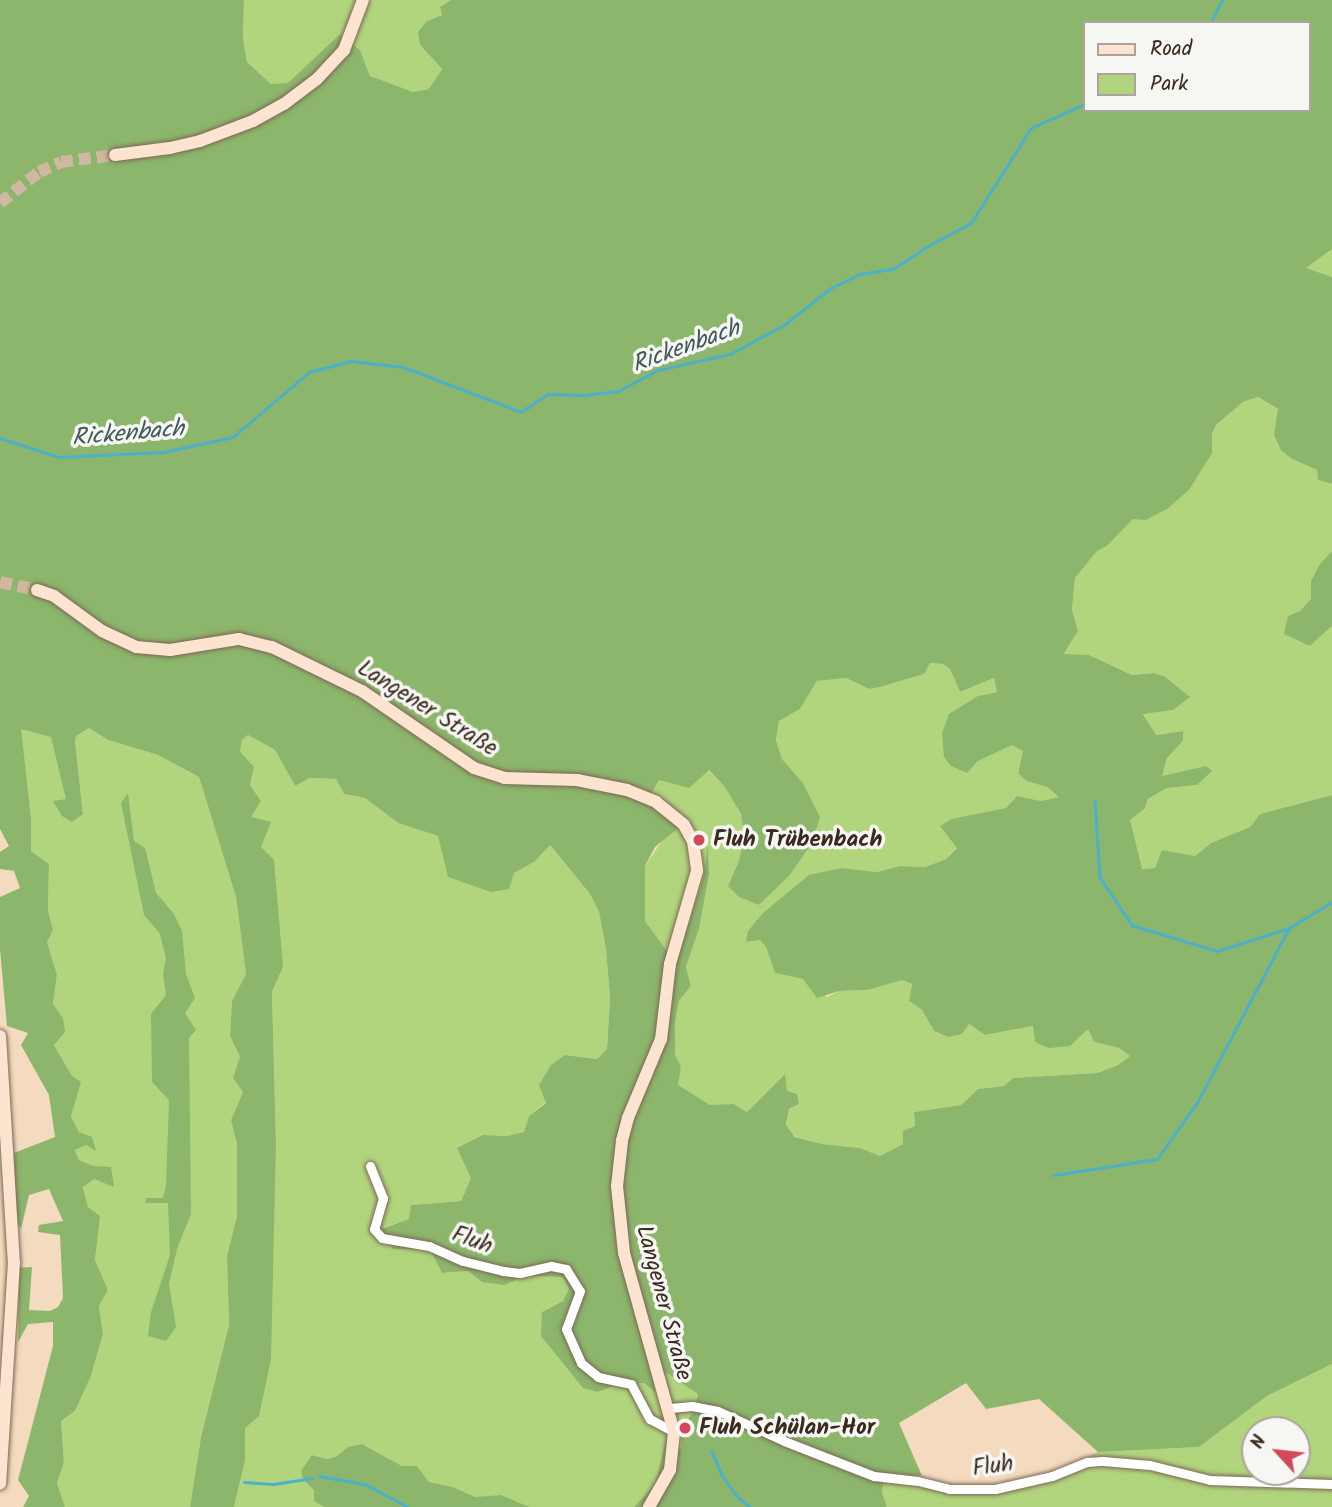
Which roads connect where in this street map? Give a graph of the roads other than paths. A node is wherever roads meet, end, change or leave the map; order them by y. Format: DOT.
graph roads {
  1 [pos="363,0"];
  2 [pos="114,155"];
  3 [pos="37,590"];
  4 [pos="0,1036"];
  5 [pos="370,1166"];
  6 [pos="670,1408"];
  7 [pos="674,1432"];
  8 [pos="0,1484"];
  9 [pos="1332,1484"];
  10 [pos="649,1507"];
  1 -- 2 [label="main road"];
  3 -- 6 [label="main road, Langener Straße"];
  4 -- 8 [label="main road"];
  5 -- 7 [label="street, Fluh"];
  6 -- 7 [label="main road, Langener Straße"];
  6 -- 9 [label="street, Fluh"];
  7 -- 10 [label="main road, Langener Straße"];
}
